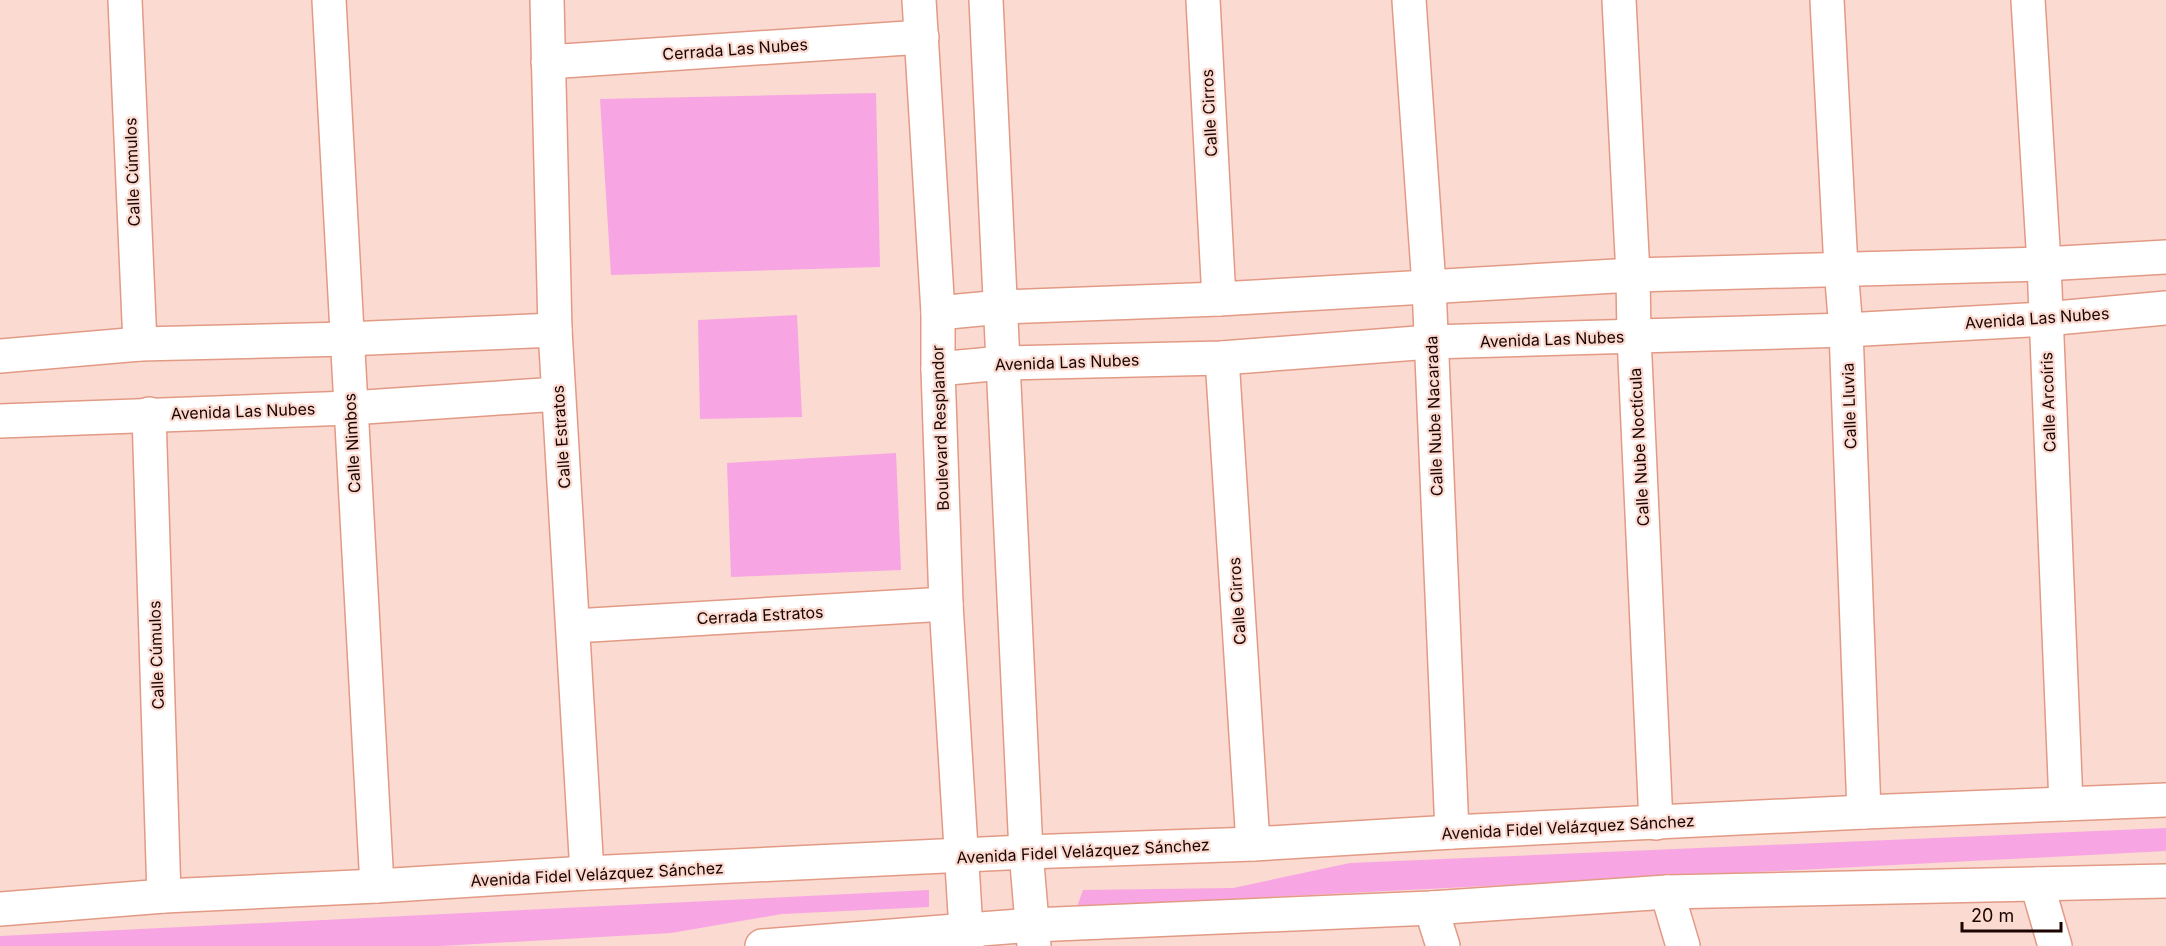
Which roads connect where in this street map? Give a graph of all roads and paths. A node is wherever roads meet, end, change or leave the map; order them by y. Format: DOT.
graph roads {
  1 [pos="125,0"];
  2 [pos="329,0"];
  3 [pos="547,0"];
  4 [pos="919,0"];
  5 [pos="986,0"];
  6 [pos="1203,0"];
  7 [pos="1409,0"];
  8 [pos="1619,0"];
  9 [pos="1827,0"];
  10 [pos="2028,0"];
  11 [pos="922,37"];
  12 [pos="548,62"];
  13 [pos="2166,257"];
  14 [pos="2044,264"];
  15 [pos="1841,268"];
  16 [pos="1633,275"];
  17 [pos="1429,286"];
  18 [pos="1219,299"];
  19 [pos="1001,307"];
  20 [pos="2166,308"];
  21 [pos="938,313"];
  22 [pos="2045,320"];
  23 [pos="555,330"];
  24 [pos="1846,330"];
  25 [pos="1634,336"];
  26 [pos="346,339"];
  27 [pos="1430,342"];
  28 [pos="140,344"];
  29 [pos="0,356"];
  30 [pos="1222,358"];
  31 [pos="1002,363"];
  32 [pos="938,369"];
  33 [pos="558,394"];
  34 [pos="350,408"];
  35 [pos="149,414"];
  36 [pos="0,421"];
  37 [pos="946,604"];
  38 [pos="574,626"];
  39 [pos="2166,800"];
  40 [pos="2066,804"];
  41 [pos="1864,812"];
  42 [pos="1656,823"];
  43 [pos="1452,832"];
  44 [pos="1253,844"];
  45 [pos="1026,852"];
  46 [pos="962,856"];
  47 [pos="587,873"];
  48 [pos="2166,880"];
  49 [pos="2037,884"];
  50 [pos="377,886"];
  51 [pos="1666,892"];
  52 [pos="164,896"];
  53 [pos="1431,908"];
  54 [pos="0,909"];
  55 [pos="1033,936"];
  56 [pos="967,938"];
  57 [pos="762,946"];
  58 [pos="1443,946"];
  59 [pos="1683,946"];
  60 [pos="2055,946"];
  1 -- 28 [label="street, Calle Cúmulos"];
  2 -- 26 [label="street, Calle Nimbos"];
  3 -- 12 [label="street, Calle Estratos"];
  4 -- 11 [label="street, Boulevard Resplandor"];
  5 -- 19 [label="street"];
  6 -- 18 [label="street, Calle Cirros"];
  7 -- 17 [label="street, Calle Nube Nacarada"];
  8 -- 16 [label="street, Calle Nube Noctícula"];
  9 -- 15 [label="street, Calle Lluvia"];
  10 -- 14 [label="street, Calle Arcoíris"];
  11 -- 12 [label="street, Cerrada Las Nubes"];
  11 -- 21 [label="street, Boulevard Resplandor"];
  12 -- 23 [label="street, Calle Estratos"];
  13 -- 14 [label="street"];
  14 -- 15 [label="street"];
  14 -- 22 [label="street, Calle Arcoíris"];
  15 -- 16 [label="street"];
  15 -- 24 [label="street, Calle Lluvia"];
  16 -- 17 [label="street"];
  16 -- 25 [label="street, Calle Nube Noctícula"];
  17 -- 18 [label="street"];
  17 -- 27 [label="street, Calle Nube Nacarada"];
  18 -- 19 [label="street"];
  19 -- 21 [label="street"];
  19 -- 31 [label="street"];
  20 -- 22 [label="street, Avenida Las Nubes"];
  21 -- 32 [label="street, Boulevard Resplandor"];
  22 -- 24 [label="street, Avenida Las Nubes"];
  22 -- 40 [label="street, Calle Arcoíris"];
  23 -- 26 [label="street"];
  23 -- 33 [label="street, Calle Estratos"];
  24 -- 25 [label="street, Avenida Las Nubes"];
  24 -- 41 [label="street, Calle Lluvia"];
  25 -- 27 [label="street, Avenida Las Nubes"];
  25 -- 42 [label="street, Calle Nube Noctícula"];
  26 -- 28 [label="street"];
  26 -- 34 [label="street, Calle Nimbos"];
  27 -- 30 [label="street, Avenida Las Nubes"];
  27 -- 43 [label="street, Calle Nube Nacarada"];
  28 -- 29 [label="street"];
  30 -- 31 [label="street, Avenida Las Nubes"];
  30 -- 44 [label="street, Calle Cirros"];
  31 -- 32 [label="street, Avenida Las Nubes"];
  31 -- 45 [label="street"];
  32 -- 37 [label="street, Boulevard Resplandor"];
  33 -- 34 [label="street, Avenida Las Nubes"];
  33 -- 38 [label="street, Calle Estratos"];
  34 -- 35 [label="street, Avenida Las Nubes"];
  34 -- 50 [label="street, Calle Nimbos"];
  35 -- 36 [label="street, Avenida Las Nubes"];
  35 -- 52 [label="street, Calle Cúmulos"];
  37 -- 38 [label="street, Cerrada Estratos"];
  37 -- 46 [label="street, Boulevard Resplandor"];
  38 -- 47 [label="street, Calle Estratos"];
  39 -- 40 [label="street, Avenida Fidel Velázquez Sánchez"];
  40 -- 41 [label="street, Avenida Fidel Velázquez Sánchez"];
  41 -- 42 [label="street, Avenida Fidel Velázquez Sánchez"];
  42 -- 43 [label="street, Avenida Fidel Velázquez Sánchez"];
  43 -- 44 [label="street, Avenida Fidel Velázquez Sánchez"];
  44 -- 45 [label="street, Avenida Fidel Velázquez Sánchez"];
  45 -- 46 [label="street, Avenida Fidel Velázquez Sánchez"];
  45 -- 55 [label="street"];
  46 -- 47 [label="street, Avenida Fidel Velázquez Sánchez"];
  46 -- 56 [label="street, Boulevard Resplandor"];
  47 -- 50 [label="street, Avenida Fidel Velázquez Sánchez"];
  48 -- 49 [label="street"];
  49 -- 51 [label="street"];
  49 -- 60 [label="street"];
  50 -- 52 [label="street, Avenida Fidel Velázquez Sánchez"];
  51 -- 53 [label="street"];
  51 -- 59 [label="street"];
  52 -- 54 [label="street, Avenida Fidel Velázquez Sánchez"];
  53 -- 55 [label="street"];
  53 -- 58 [label="street"];
  55 -- 56 [label="street"];
  56 -- 57 [label="street"];
}
